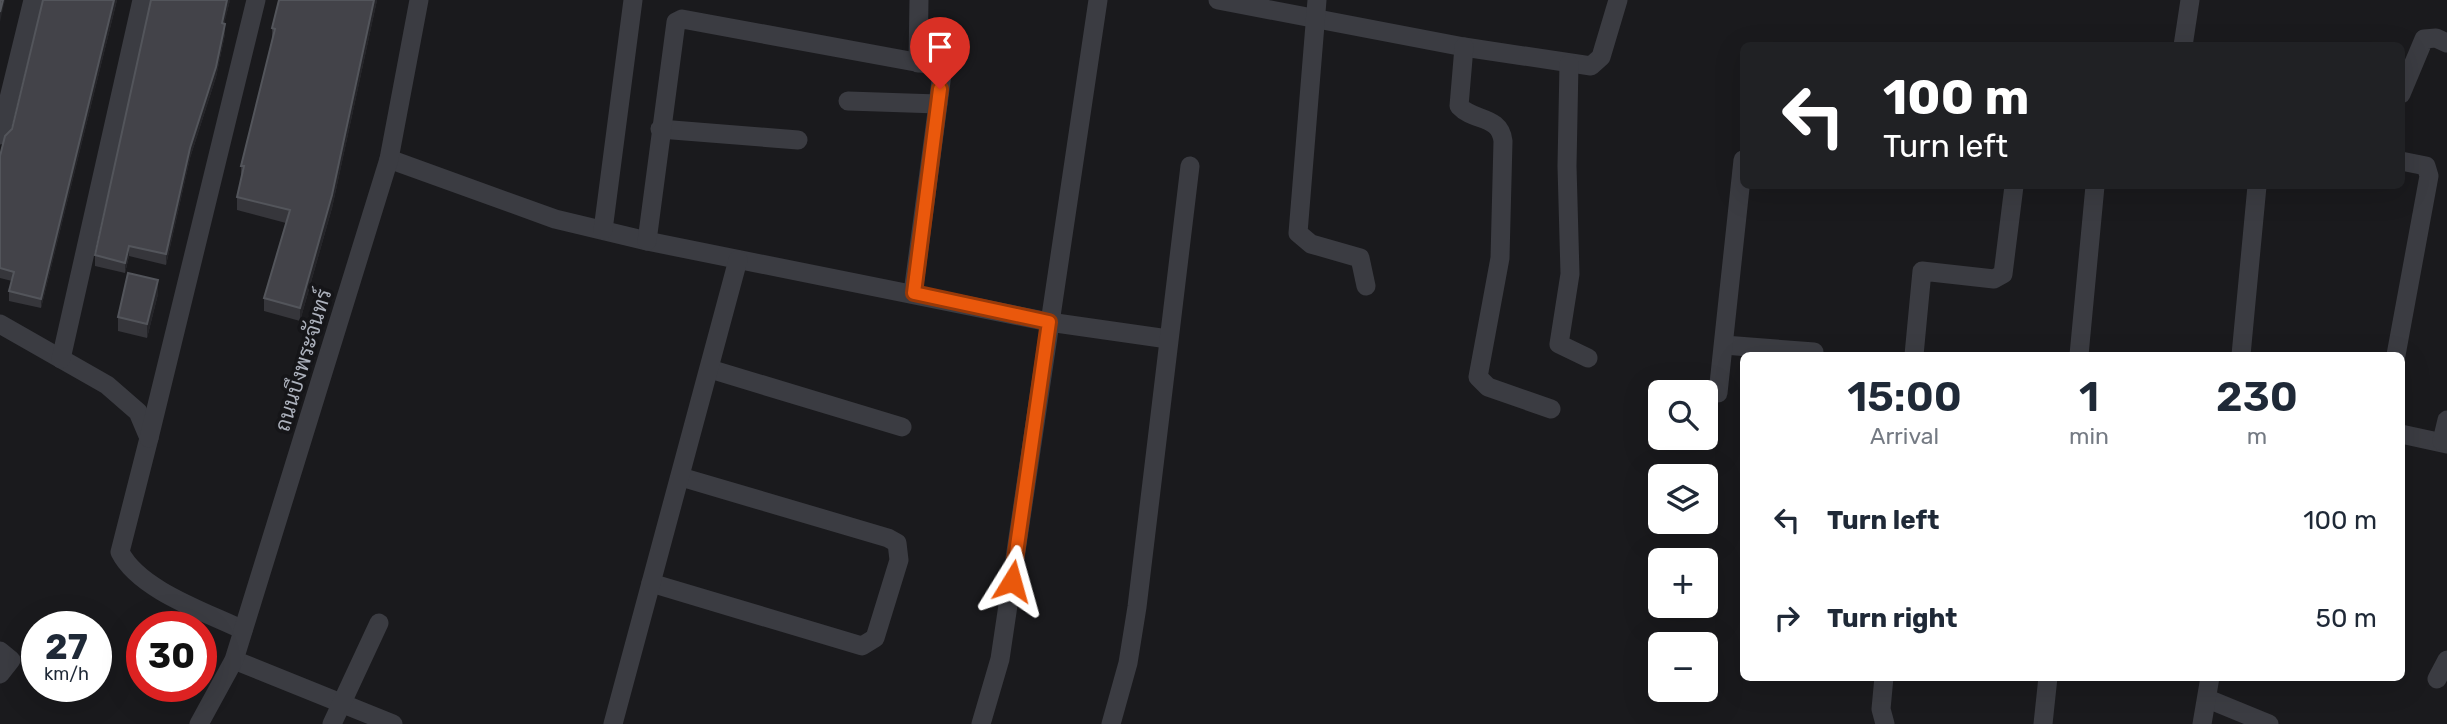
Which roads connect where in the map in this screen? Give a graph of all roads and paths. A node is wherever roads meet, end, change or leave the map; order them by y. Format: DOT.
graph roads {
  1 [pos="33,0"];
  2 [pos="142,0"];
  3 [pos="256,0"];
  4 [pos="419,0"];
  5 [pos="633,0"];
  6 [pos="919,0"];
  7 [pos="1098,0"];
  8 [pos="1218,0"];
  9 [pos="1618,0"];
  10 [pos="2190,0"];
  11 [pos="1316,9"];
  12 [pos="2184,42"];
  13 [pos="2447,43"];
  14 [pos="1464,47"];
  15 [pos="918,63"];
  16 [pos="1569,64"];
  17 [pos="2405,84"];
  18 [pos="848,101"];
  19 [pos="938,104"];
  20 [pos="660,129"];
  21 [pos="0,135"];
  22 [pos="798,140"];
  23 [pos="389,159"];
  24 [pos="2405,162"];
  25 [pos="1191,166"];
  26 [pos="1740,189"];
  27 [pos="2014,189"];
  28 [pos="2095,189"];
  29 [pos="2257,189"];
  30 [pos="603,230"];
  31 [pos="646,241"];
  32 [pos="738,260"];
  33 [pos="1366,286"];
  34 [pos="914,293"];
  35 [pos="1049,322"];
  36 [pos="0,324"];
  37 [pos="1168,339"];
  38 [pos="1724,345"];
  39 [pos="1814,352"];
  40 [pos="1914,352"];
  41 [pos="2079,352"];
  42 [pos="2241,352"];
  43 [pos="2397,352"];
  44 [pos="1588,358"];
  45 [pos="61,359"];
  46 [pos="710,369"];
  47 [pos="1718,393"];
  48 [pos="1551,409"];
  49 [pos="2447,420"];
  50 [pos="902,426"];
  51 [pos="2405,435"];
  52 [pos="149,438"];
  53 [pos="2444,442"];
  54 [pos="681,477"];
  55 [pos="651,583"];
  56 [pos="379,624"];
  57 [pos="243,630"];
  58 [pos="0,651"];
  59 [pos="234,660"];
  60 [pos="2447,660"];
  61 [pos="0,674"];
  62 [pos="2437,679"];
  63 [pos="1884,681"];
  64 [pos="2048,681"];
  65 [pos="2210,681"];
  66 [pos="2208,699"];
  67 [pos="342,702"];
  68 [pos="199,724"];
  69 [pos="331,724"];
  70 [pos="393,724"];
  71 [pos="613,724"];
  72 [pos="981,724"];
  73 [pos="1111,724"];
  74 [pos="1885,724"];
  75 [pos="2043,724"];
  76 [pos="2203,724"];
  77 [pos="2269,724"];
  1 -- 21 [label="street"];
  2 -- 45 [label="street"];
  3 -- 52 [label="street"];
  4 -- 23 [label="street, ถนนบึงพระจันทร์"];
  5 -- 30 [label="street"];
  6 -- 15 [label="street"];
  7 -- 35 [label="street"];
  8 -- 11 [label="street"];
  9 -- 16 [label="street"];
  10 -- 12 [label="street"];
  11 -- 14 [label="street"];
  11 -- 33 [label="street"];
  13 -- 17 [label="street"];
  14 -- 16 [label="street"];
  14 -- 48 [label="street"];
  15 -- 19 [label="street"];
  15 -- 20 [label="street"];
  16 -- 44 [label="street"];
  18 -- 19 [label="street"];
  19 -- 34 [label="street"];
  20 -- 22 [label="street"];
  20 -- 31 [label="street"];
  23 -- 30 [label="street"];
  23 -- 57 [label="street, ถนนบึงพระจันทร์"];
  24 -- 43 [label="street"];
  25 -- 37 [label="street"];
  26 -- 38 [label="street"];
  27 -- 40 [label="street"];
  28 -- 41 [label="street"];
  29 -- 42 [label="street"];
  30 -- 31 [label="street"];
  31 -- 32 [label="street"];
  32 -- 34 [label="street"];
  32 -- 46 [label="street"];
  34 -- 35 [label="street"];
  35 -- 37 [label="street"];
  35 -- 72 [label="street"];
  36 -- 45 [label="street"];
  37 -- 73 [label="street"];
  38 -- 39 [label="street"];
  38 -- 47 [label="street"];
  45 -- 52 [label="street"];
  46 -- 50 [label="street"];
  46 -- 54 [label="street"];
  49 -- 53 [label="street"];
  51 -- 53 [label="street"];
  52 -- 57 [label="street"];
  54 -- 55 [label="street"];
  54 -- 55 [label="street"];
  55 -- 71 [label="street"];
  56 -- 67 [label="street"];
  57 -- 59 [label="street, ถนนบึงพระจันทร์"];
  58 -- 61 [label="street"];
  59 -- 67 [label="street"];
  59 -- 68 [label="street, ถนนบึงพระจันทร์"];
  60 -- 62 [label="street"];
  63 -- 74 [label="street"];
  64 -- 75 [label="street"];
  65 -- 66 [label="street"];
  66 -- 76 [label="street"];
  66 -- 77 [label="street"];
  67 -- 69 [label="street"];
  67 -- 70 [label="street"];
}
